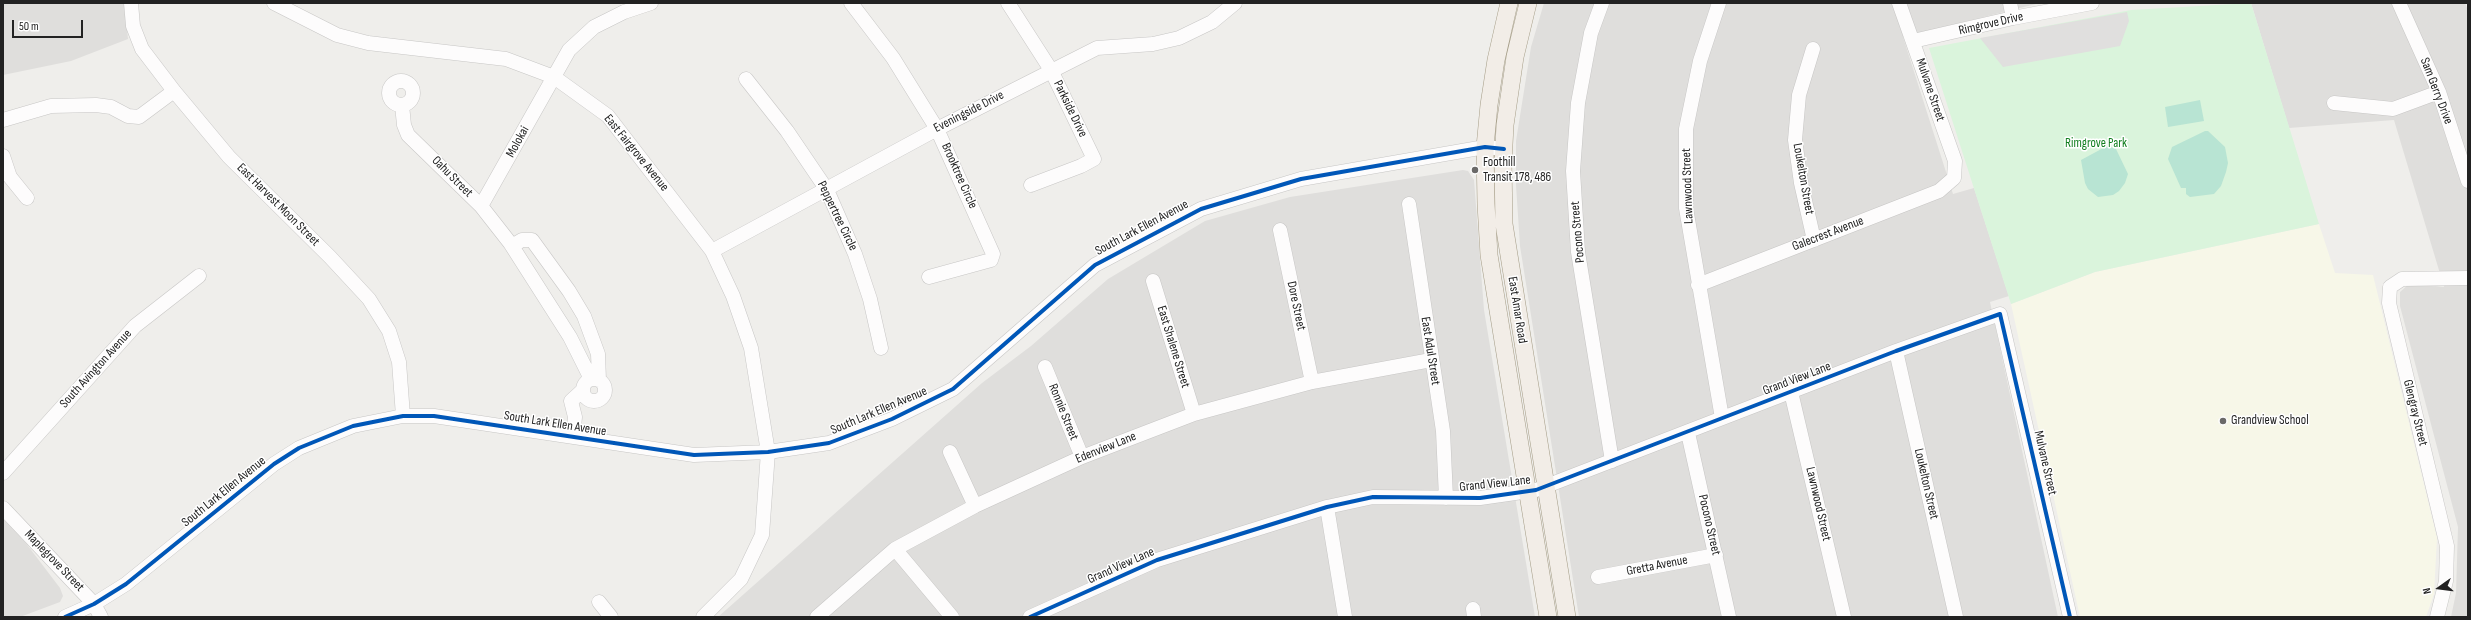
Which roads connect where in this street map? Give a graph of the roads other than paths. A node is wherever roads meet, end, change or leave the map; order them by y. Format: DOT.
graph roads {
  1 [pos="131,3"];
  2 [pos="274,3"];
  3 [pos="651,3"];
  4 [pos="851,3"];
  5 [pos="1008,3"];
  6 [pos="1234,3"];
  7 [pos="1510,3"];
  8 [pos="1528,3"];
  9 [pos="1602,3"];
  10 [pos="1718,3"];
  11 [pos="1898,3"];
  12 [pos="2010,3"];
  13 [pos="2092,3"];
  14 [pos="2399,3"];
  15 [pos="2013,18"];
  16 [pos="1914,42"];
  17 [pos="1813,49"];
  18 [pos="1051,70"];
  19 [pos="554,77"];
  20 [pos="746,80"];
  21 [pos="174,91"];
  22 [pos="2439,92"];
  23 [pos="2334,103"];
  24 [pos="402,105"];
  25 [pos="3,120"];
  26 [pos="937,129"];
  27 [pos="1485,147"];
  28 [pos="1504,149"];
  29 [pos="3,156"];
  30 [pos="1954,178"];
  31 [pos="2468,181"];
  32 [pos="1031,185"];
  33 [pos="827,190"];
  34 [pos="27,198"];
  35 [pos="1409,204"];
  36 [pos="481,206"];
  37 [pos="1280,230"];
  38 [pos="1814,240"];
  39 [pos="512,246"];
  40 [pos="712,251"];
  41 [pos="199,276"];
  42 [pos="929,277"];
  43 [pos="2468,278"];
  44 [pos="1152,281"];
  45 [pos="1698,284"];
  46 [pos="2000,314"];
  47 [pos="882,348"];
  48 [pos="1896,351"];
  49 [pos="1431,360"];
  50 [pos="1045,367"];
  51 [pos="595,380"];
  52 [pos="1312,382"];
  53 [pos="582,390"];
  54 [pos="1791,392"];
  55 [pos="1194,414"];
  56 [pos="403,416"];
  57 [pos="1722,418"];
  58 [pos="1688,432"];
  59 [pos="573,437"];
  60 [pos="768,452"];
  61 [pos="950,452"];
  62 [pos="1082,457"];
  63 [pos="1612,461"];
  64 [pos="3,474"];
  65 [pos="1545,487"];
  66 [pos="1527,492"];
  67 [pos="1446,498"];
  68 [pos="975,506"];
  69 [pos="1327,507"];
  70 [pos="3,508"];
  71 [pos="895,549"];
  72 [pos="1716,555"];
  73 [pos="1598,577"];
  74 [pos="599,602"];
  75 [pos="94,604"];
  76 [pos="65,617"];
  77 [pos="101,617"];
  78 [pos="611,617"];
  79 [pos="702,617"];
  80 [pos="817,617"];
  81 [pos="952,617"];
  82 [pos="1030,617"];
  83 [pos="1346,617"];
  84 [pos="1548,617"];
  85 [pos="1567,617"];
  86 [pos="1729,617"];
  87 [pos="1844,617"];
  88 [pos="1956,617"];
  89 [pos="2070,617"];
  90 [pos="2437,617"];
  1 -- 21 [label="street, East Harvest Moon Street"];
  2 -- 19 [label="street, East Fairgrove Avenue"];
  3 -- 19 [label="street"];
  4 -- 26 [label="street, Brooktree Circle"];
  5 -- 18 [label="street, Parkside Drive"];
  6 -- 18 [label="street, Eveningside Drive"];
  7 -- 27 [label="main road, East Amar Road"];
  8 -- 28 [label="main road, East Amar Road"];
  9 -- 63 [label="street, Pocono Street"];
  10 -- 45 [label="street, Lawnwood Street"];
  11 -- 16 [label="street, Mulvane Street"];
  12 -- 15 [label="street"];
  13 -- 15 [label="street, Rimgrove Drive"];
  14 -- 22 [label="street, Sam Gerry Drive"];
  15 -- 16 [label="street, Rimgrove Drive"];
  16 -- 30 [label="street, Mulvane Street"];
  17 -- 38 [label="street, Loukelton Street"];
  18 -- 26 [label="street, Eveningside Drive"];
  18 -- 32 [label="street, Parkside Drive"];
  19 -- 36 [label="street, Molokai"];
  19 -- 40 [label="street, East Fairgrove Avenue"];
  20 -- 33 [label="street, Peppertree Circle"];
  21 -- 25 [label="street"];
  21 -- 56 [label="street, East Harvest Moon Street"];
  22 -- 23 [label="street"];
  22 -- 31 [label="street, Sam Gerry Drive"];
  24 -- 36 [label="street, Oahu Street"];
  26 -- 33 [label="street, Eveningside Drive"];
  26 -- 42 [label="street, Brooktree Circle"];
  27 -- 28 [label="street, South Lark Ellen Avenue"];
  27 -- 60 [label="street, South Lark Ellen Avenue"];
  27 -- 66 [label="main road, East Amar Road"];
  28 -- 65 [label="main road, East Amar Road"];
  29 -- 34 [label="street"];
  30 -- 38 [label="street, Galecrest Avenue"];
  33 -- 40 [label="street, Eveningside Drive"];
  33 -- 47 [label="street, Peppertree Circle"];
  35 -- 49 [label="street, East Adul Street"];
  36 -- 39 [label="street, Oahu Street"];
  37 -- 52 [label="street, Dore Street"];
  38 -- 45 [label="street, Galecrest Avenue"];
  39 -- 51 [label="street, Oahu Street"];
  39 -- 51 [label="street"];
  40 -- 60 [label="street, East Fairgrove Avenue"];
  41 -- 64 [label="street, South Avington Avenue"];
  43 -- 90 [label="street, Glengray Street"];
  44 -- 55 [label="street, East Shalene Street"];
  45 -- 57 [label="street, Lawnwood Street"];
  46 -- 48 [label="street, Grand View Lane"];
  46 -- 89 [label="street, Mulvane Street"];
  48 -- 54 [label="street, Grand View Lane"];
  48 -- 88 [label="street, Loukelton Street"];
  49 -- 52 [label="street, Edenview Lane"];
  49 -- 67 [label="street, East Adul Street"];
  50 -- 62 [label="street, Ronnie Street"];
  51 -- 53 [label="street"];
  51 -- 53 [label="street"];
  52 -- 55 [label="street, Edenview Lane"];
  53 -- 59 [label="street"];
  54 -- 57 [label="street, Grand View Lane"];
  54 -- 87 [label="street, Lawnwood Street"];
  55 -- 62 [label="street, Edenview Lane"];
  56 -- 59 [label="street, South Lark Ellen Avenue"];
  56 -- 75 [label="street, South Lark Ellen Avenue"];
  57 -- 58 [label="street, Grand View Lane"];
  58 -- 63 [label="street, Grand View Lane"];
  58 -- 72 [label="street, Pocono Street"];
  59 -- 60 [label="street, South Lark Ellen Avenue"];
  60 -- 79 [label="street, East Fairgrove Avenue"];
  61 -- 68 [label="street"];
  62 -- 68 [label="street, Edenview Lane"];
  63 -- 65 [label="street, Grand View Lane"];
  65 -- 66 [label="street, Grand View Lane"];
  65 -- 85 [label="main road, East Amar Road"];
  66 -- 67 [label="street, Grand View Lane"];
  66 -- 84 [label="main road, East Amar Road"];
  67 -- 69 [label="street, Grand View Lane"];
  68 -- 71 [label="street, Edenview Lane"];
  69 -- 82 [label="street, Grand View Lane"];
  69 -- 83 [label="street"];
  70 -- 75 [label="street, Maplegrove Street"];
  71 -- 80 [label="street, Edenview Lane"];
  71 -- 81 [label="street"];
  72 -- 73 [label="street, Gretta Avenue"];
  72 -- 86 [label="street, Pocono Street"];
  74 -- 78 [label="street"];
  75 -- 76 [label="street, South Lark Ellen Avenue"];
  75 -- 77 [label="street, Maplegrove Street"];
}
